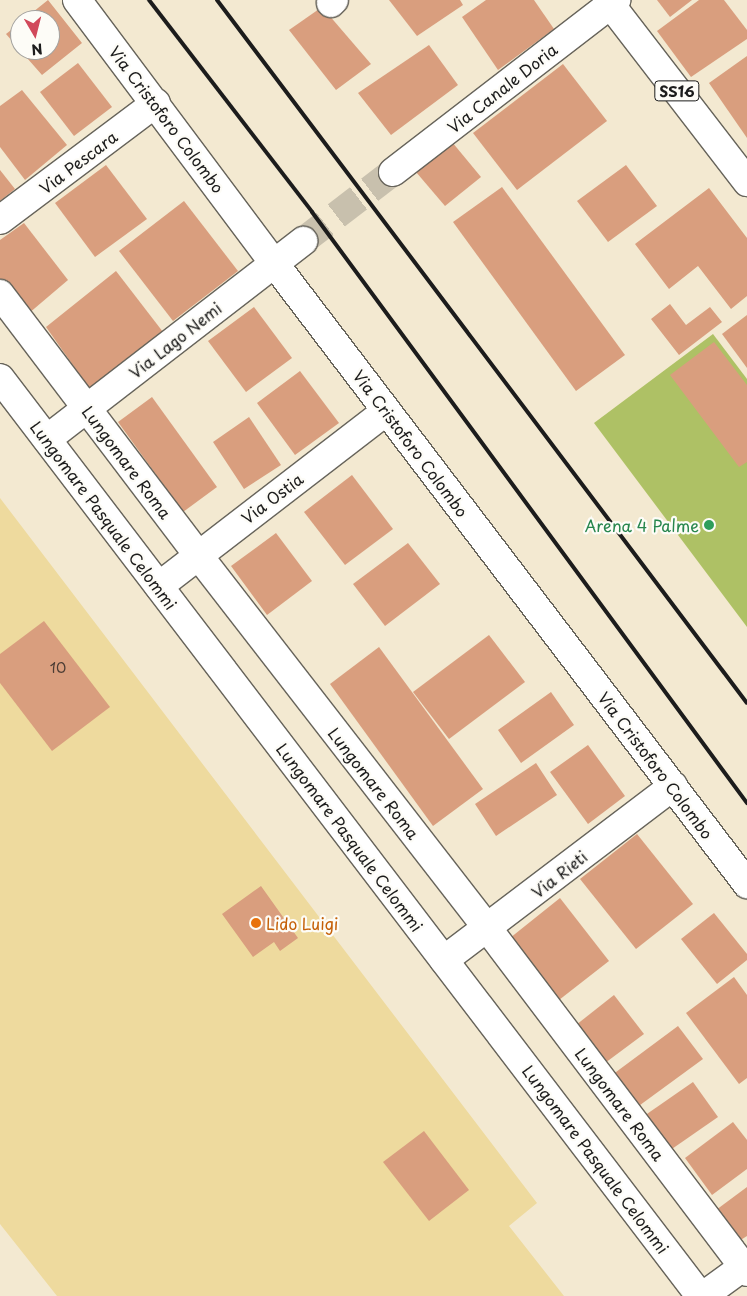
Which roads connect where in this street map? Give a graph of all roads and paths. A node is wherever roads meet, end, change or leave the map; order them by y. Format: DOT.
graph roads {
  1 [pos="78,0"];
  2 [pos="611,1"];
  3 [pos="156,103"];
  4 [pos="393,172"];
  5 [pos="747,182"];
  6 [pos="0,220"];
  7 [pos="303,242"];
  8 [pos="274,263"];
  9 [pos="0,294"];
  10 [pos="0,378"];
  11 [pos="86,408"];
  12 [pos="386,411"];
  13 [pos="46,439"];
  14 [pos="198,555"];
  15 [pos="158,586"];
  16 [pos="673,786"];
  17 [pos="747,884"];
  18 [pos="488,929"];
  19 [pos="444,960"];
  20 [pos="746,1268"];
  21 [pos="702,1296"];
  1 -- 3 [label="street, Via Cristoforo Colombo"];
  2 -- 4 [label="street, Via Canale Doria"];
  2 -- 5 [label="street, SS16"];
  3 -- 6 [label="street, Via Pescara"];
  3 -- 8 [label="street, Via Cristoforo Colombo"];
  7 -- 8 [label="street, Via Lago Nemi"];
  8 -- 11 [label="street, Via Lago Nemi"];
  8 -- 12 [label="street, Via Cristoforo Colombo"];
  9 -- 11 [label="street, Lungomare Roma"];
  10 -- 13 [label="street, Lungomare Pasquale Celommi"];
  11 -- 13 [label="street, Via Lago Nemi"];
  11 -- 14 [label="street, Lungomare Roma"];
  12 -- 14 [label="street, Via Ostia"];
  12 -- 16 [label="street, Via Cristoforo Colombo"];
  13 -- 15 [label="street, Lungomare Pasquale Celommi"];
  14 -- 15 [label="street, Via Ostia"];
  14 -- 18 [label="street, Lungomare Roma"];
  15 -- 19 [label="street, Lungomare Pasquale Celommi"];
  16 -- 17 [label="street, Via Cristoforo Colombo"];
  16 -- 18 [label="street, Via Rieti"];
  18 -- 19 [label="street, Via Rieti"];
  18 -- 20 [label="street, Lungomare Roma"];
  19 -- 21 [label="street, Lungomare Pasquale Celommi"];
  20 -- 21 [label="street"];
}
